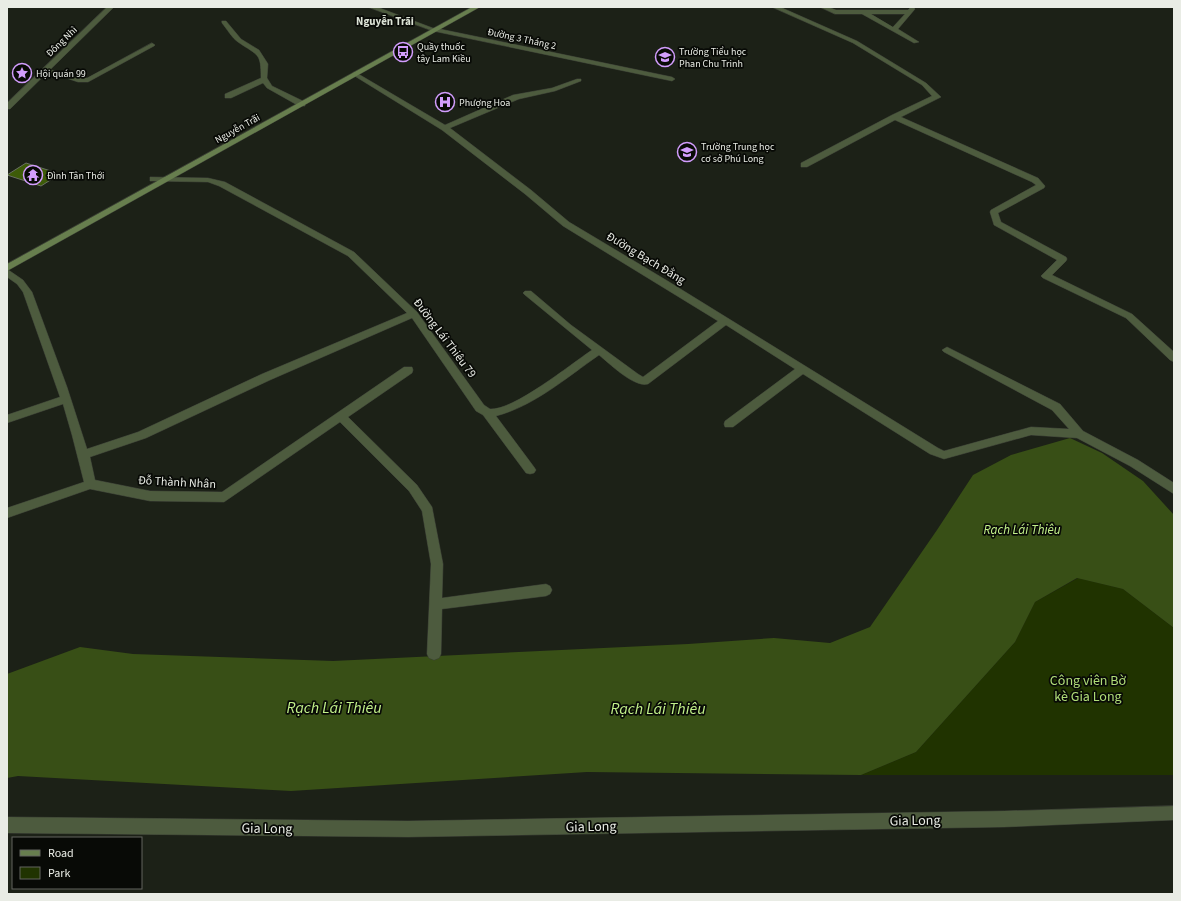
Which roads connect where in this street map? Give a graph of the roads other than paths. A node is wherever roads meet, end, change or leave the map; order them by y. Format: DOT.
graph roads {
  1 [pos="111,7"];
  2 [pos="371,7"];
  3 [pos="466,7"];
  4 [pos="477,7"];
  5 [pos="775,7"];
  6 [pos="823,7"];
  7 [pos="912,9"];
  8 [pos="862,12"];
  9 [pos="224,22"];
  10 [pos="427,28"];
  11 [pos="435,30"];
  12 [pos="894,30"];
  13 [pos="916,42"];
  14 [pos="152,45"];
  15 [pos="42,72"];
  16 [pos="355,74"];
  17 [pos="265,79"];
  18 [pos="672,79"];
  19 [pos="579,80"];
  20 [pos="228,96"];
  21 [pos="298,102"];
  22 [pos="7,107"];
  23 [pos="895,117"];
  24 [pos="445,128"];
  25 [pos="804,165"];
  26 [pos="153,179"];
  27 [pos="164,179"];
  28 [pos="7,259"];
  29 [pos="7,268"];
  30 [pos="7,272"];
  31 [pos="528,293"];
  32 [pos="414,314"];
  33 [pos="725,321"];
  34 [pos="600,350"];
  35 [pos="946,350"];
  36 [pos="1174,358"];
  37 [pos="803,369"];
  38 [pos="408,370"];
  39 [pos="66,399"];
  40 [pos="487,412"];
  41 [pos="341,417"];
  42 [pos="7,419"];
  43 [pos="729,424"];
  44 [pos="1079,434"];
  45 [pos="84,455"];
  46 [pos="530,470"];
  47 [pos="90,484"];
  48 [pos="1174,489"];
  49 [pos="7,513"];
  50 [pos="546,590"];
  51 [pos="436,604"];
  52 [pos="434,654"];
  53 [pos="1174,813"];
  54 [pos="7,825"];
  1 -- 15 [label="street, Đông Nhì"];
  2 -- 10 [label="street, Đường 3 Tháng 2"];
  3 -- 10 [label="main road, Nguyễn Trãi"];
  4 -- 11 [label="main road, Nguyễn Trãi"];
  5 -- 23 [label="street"];
  6 -- 8 [label="street"];
  7 -- 8 [label="street"];
  7 -- 12 [label="street"];
  8 -- 12 [label="street"];
  9 -- 17 [label="street"];
  10 -- 11 [label="street, Đường 3 Tháng 2"];
  10 -- 21 [label="main road, Nguyễn Trãi"];
  11 -- 16 [label="main road, Nguyễn Trãi"];
  11 -- 18 [label="street, Đường 3 Tháng 2"];
  12 -- 13 [label="street"];
  14 -- 15 [label="street"];
  15 -- 22 [label="street, Đông Nhì"];
  16 -- 21 [label="main road, Nguyễn Trãi"];
  16 -- 24 [label="street, Đường Bạch Đằng"];
  17 -- 20 [label="street"];
  17 -- 21 [label="street"];
  19 -- 24 [label="street"];
  21 -- 26 [label="main road, Nguyễn Trãi"];
  21 -- 27 [label="main road, Nguyễn Trãi"];
  23 -- 25 [label="street"];
  23 -- 36 [label="street"];
  24 -- 33 [label="street, Đường Bạch Đằng"];
  26 -- 27 [label="street, Đường Lái Thiêu 79"];
  26 -- 28 [label="main road, Nguyễn Trãi"];
  27 -- 29 [label="main road, Nguyễn Trãi"];
  27 -- 32 [label="street, Đường Lái Thiêu 79"];
  30 -- 39 [label="street"];
  31 -- 34 [label="street"];
  32 -- 40 [label="street, Đường Lái Thiêu 79"];
  32 -- 45 [label="street"];
  33 -- 34 [label="street"];
  33 -- 37 [label="street, Đường Bạch Đằng"];
  34 -- 40 [label="street"];
  35 -- 44 [label="street"];
  37 -- 43 [label="street"];
  37 -- 44 [label="street, Đường Bạch Đằng"];
  38 -- 41 [label="street, Đỗ Thành Nhân"];
  39 -- 42 [label="street"];
  39 -- 45 [label="street"];
  40 -- 46 [label="street, Đường Lái Thiêu 79"];
  41 -- 47 [label="street, Đỗ Thành Nhân"];
  41 -- 51 [label="street"];
  44 -- 48 [label="street"];
  45 -- 47 [label="street"];
  47 -- 49 [label="street"];
  50 -- 51 [label="street"];
  51 -- 52 [label="street"];
  53 -- 54 [label="street, Gia Long"];
}
